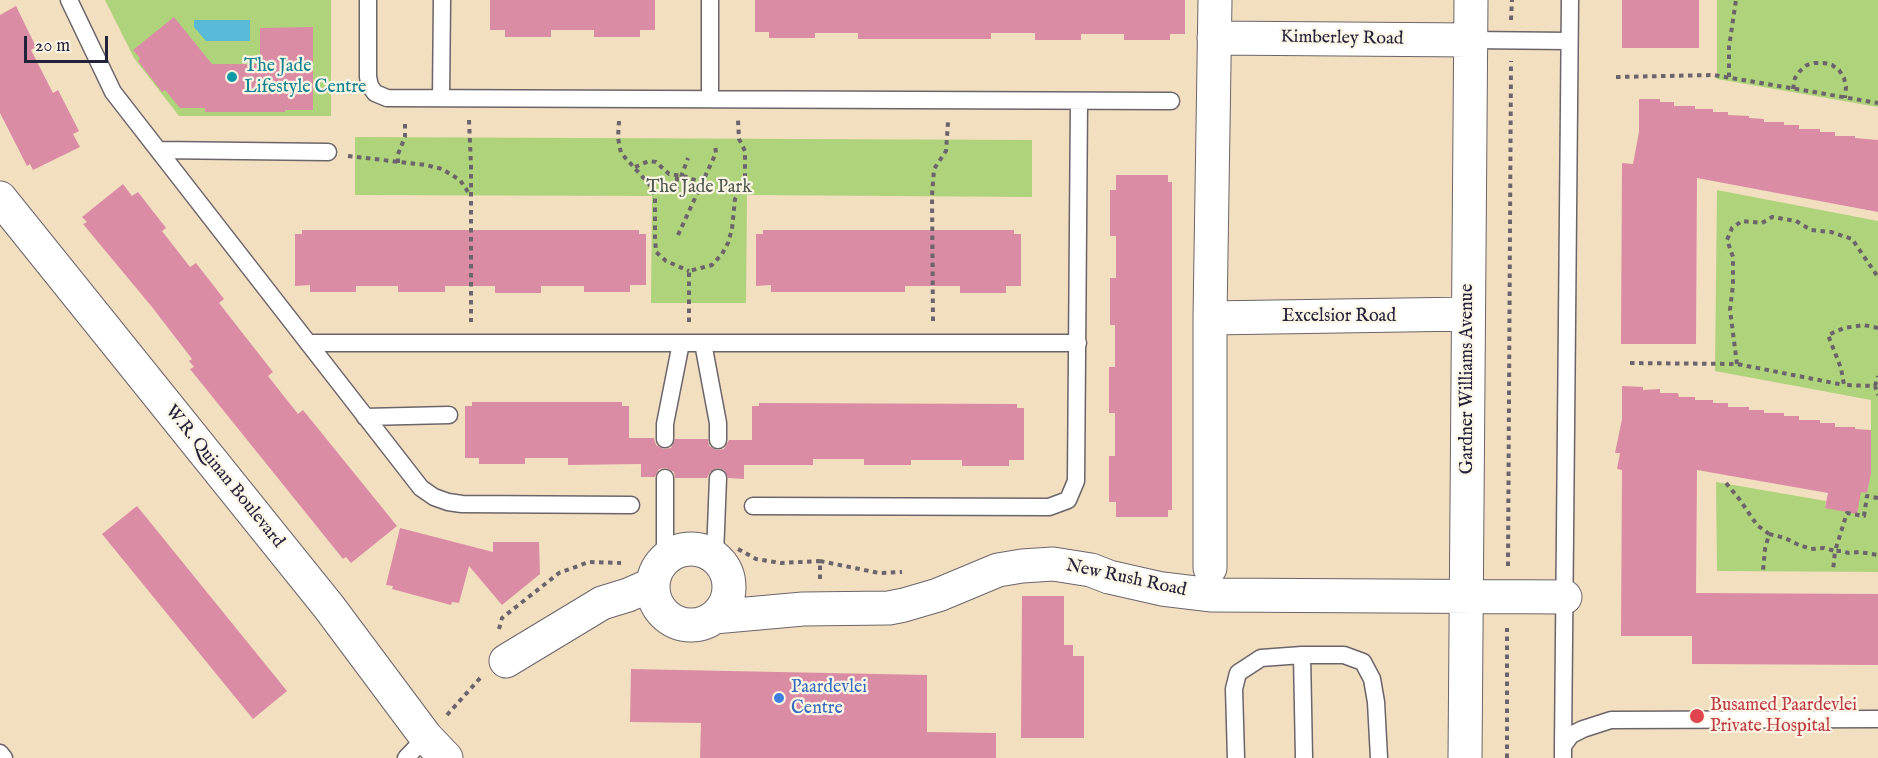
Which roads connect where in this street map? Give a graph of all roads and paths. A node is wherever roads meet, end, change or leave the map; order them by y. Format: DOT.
graph roads {
  1 [pos="69,0"];
  2 [pos="368,0"];
  3 [pos="442,0"];
  4 [pos="710,0"];
  5 [pos="1215,0"];
  6 [pos="1471,0"];
  7 [pos="1512,0"];
  8 [pos="1570,0"];
  9 [pos="1736,0"];
  10 [pos="1214,38"];
  11 [pos="1470,40"];
  12 [pos="1511,40"];
  13 [pos="1569,41"];
  14 [pos="1616,76"];
  15 [pos="1729,78"];
  16 [pos="1793,89"];
  17 [pos="406,98"];
  18 [pos="441,98"];
  19 [pos="469,98"];
  20 [pos="1845,98"];
  21 [pos="620,99"];
  22 [pos="710,99"];
  23 [pos="737,99"];
  24 [pos="948,100"];
  25 [pos="1079,101"];
  26 [pos="1172,101"];
  27 [pos="1878,103"];
  28 [pos="715,145"];
  29 [pos="158,150"];
  30 [pos="327,152"];
  31 [pos="688,158"];
  32 [pos="398,163"];
  33 [pos="635,167"];
  34 [pos="679,177"];
  35 [pos="702,183"];
  36 [pos="677,194"];
  37 [pos="470,195"];
  38 [pos="0,198"];
  39 [pos="678,235"];
  40 [pos="689,271"];
  41 [pos="1878,277"];
  42 [pos="1468,314"];
  43 [pos="1210,318"];
  44 [pos="1878,328"];
  45 [pos="308,343"];
  46 [pos="471,343"];
  47 [pos="691,343"];
  48 [pos="934,343"];
  49 [pos="1078,343"];
  50 [pos="1630,363"];
  51 [pos="1737,364"];
  52 [pos="1878,376"];
  53 [pos="1844,385"];
  54 [pos="1875,386"];
  55 [pos="1878,395"];
  56 [pos="449,415"];
  57 [pos="365,417"];
  58 [pos="665,439"];
  59 [pos="718,440"];
  60 [pos="665,478"];
  61 [pos="718,478"];
  62 [pos="1726,483"];
  63 [pos="1878,498"];
  64 [pos="631,505"];
  65 [pos="753,506"];
  66 [pos="1769,534"];
  67 [pos="725,550"];
  68 [pos="1835,551"];
  69 [pos="1878,555"];
  70 [pos="820,561"];
  71 [pos="1210,568"];
  72 [pos="659,571"];
  73 [pos="1763,571"];
  74 [pos="1833,571"];
  75 [pos="730,584"];
  76 [pos="1466,597"];
  77 [pos="1508,597"];
  78 [pos="1565,597"];
  79 [pos="803,609"];
  80 [pos="668,618"];
  81 [pos="714,618"];
  82 [pos="573,621"];
  83 [pos="1302,655"];
  84 [pos="495,667"];
  85 [pos="1878,718"];
  86 [pos="426,751"];
  87 [pos="1563,752"];
  88 [pos="0,753"];
  89 [pos="4,758"];
  90 [pos="1236,758"];
  91 [pos="1304,758"];
  92 [pos="1379,758"];
  93 [pos="1465,758"];
  94 [pos="1507,758"];
  1 -- 29 [label="lane"];
  2 -- 17 [label="lane"];
  3 -- 18 [label="lane"];
  4 -- 22 [label="lane"];
  5 -- 10 [label="street"];
  6 -- 11 [label="street, Gardner Williams Avenue"];
  7 -- 12 [label="path"];
  8 -- 13 [label="lane"];
  9 -- 15 [label="path"];
  10 -- 11 [label="street, Kimberley Road"];
  10 -- 43 [label="street"];
  11 -- 12 [label="lane"];
  11 -- 42 [label="street, Gardner Williams Avenue"];
  12 -- 13 [label="lane"];
  12 -- 77 [label="path"];
  13 -- 78 [label="lane"];
  14 -- 15 [label="path"];
  15 -- 16 [label="path"];
  16 -- 20 [label="path"];
  16 -- 20 [label="path"];
  17 -- 18 [label="lane"];
  17 -- 32 [label="path"];
  18 -- 19 [label="lane"];
  19 -- 21 [label="lane"];
  19 -- 37 [label="path"];
  20 -- 27 [label="path"];
  21 -- 22 [label="lane"];
  21 -- 33 [label="path"];
  22 -- 23 [label="lane"];
  23 -- 24 [label="lane"];
  23 -- 40 [label="path"];
  24 -- 25 [label="lane"];
  24 -- 48 [label="path"];
  25 -- 26 [label="lane"];
  25 -- 49 [label="lane"];
  28 -- 35 [label="path"];
  29 -- 30 [label="lane"];
  29 -- 45 [label="lane"];
  30 -- 32 [label="path"];
  31 -- 34 [label="path"];
  32 -- 37 [label="path"];
  33 -- 34 [label="path"];
  33 -- 40 [label="path"];
  34 -- 35 [label="path"];
  34 -- 36 [label="path"];
  35 -- 39 [label="path"];
  37 -- 46 [label="path"];
  38 -- 86 [label="street, W.R. Quinan Boulevard"];
  40 -- 47 [label="path"];
  41 -- 51 [label="path"];
  42 -- 43 [label="street, Excelsior Road"];
  42 -- 76 [label="street, Gardner Williams Avenue"];
  43 -- 71 [label="street"];
  44 -- 53 [label="path"];
  45 -- 46 [label="lane"];
  45 -- 57 [label="lane"];
  46 -- 47 [label="lane"];
  47 -- 48 [label="lane"];
  47 -- 58 [label="lane"];
  47 -- 59 [label="lane"];
  48 -- 49 [label="lane"];
  49 -- 65 [label="lane"];
  50 -- 51 [label="path"];
  51 -- 53 [label="path"];
  52 -- 54 [label="path"];
  53 -- 54 [label="path"];
  54 -- 55 [label="path"];
  56 -- 57 [label="lane"];
  57 -- 64 [label="lane"];
  60 -- 72 [label="lane"];
  61 -- 67 [label="lane"];
  62 -- 66 [label="path"];
  63 -- 68 [label="path"];
  66 -- 68 [label="path"];
  66 -- 73 [label="path"];
  67 -- 70 [label="path"];
  67 -- 72 [label="street, New Rush Road"];
  67 -- 75 [label="street"];
  68 -- 69 [label="path"];
  68 -- 74 [label="path"];
  72 -- 80 [label="street"];
  72 -- 82 [label="street, New Rush Road"];
  75 -- 79 [label="street, New Rush Road"];
  75 -- 81 [label="street"];
  76 -- 77 [label="street, New Rush Road"];
  76 -- 79 [label="street, New Rush Road"];
  76 -- 93 [label="street, Gardner Williams Avenue"];
  77 -- 78 [label="street, New Rush Road"];
  77 -- 94 [label="path"];
  78 -- 87 [label="lane"];
  79 -- 81 [label="street, New Rush Road"];
  80 -- 81 [label="street, New Rush Road"];
  80 -- 82 [label="street, New Rush Road"];
  82 -- 84 [label="street, New Rush Road"];
  83 -- 90 [label="lane"];
  83 -- 91 [label="lane"];
  83 -- 92 [label="lane"];
  84 -- 86 [label="path"];
  85 -- 87 [label="lane"];
  88 -- 89 [label="lane"];
}
